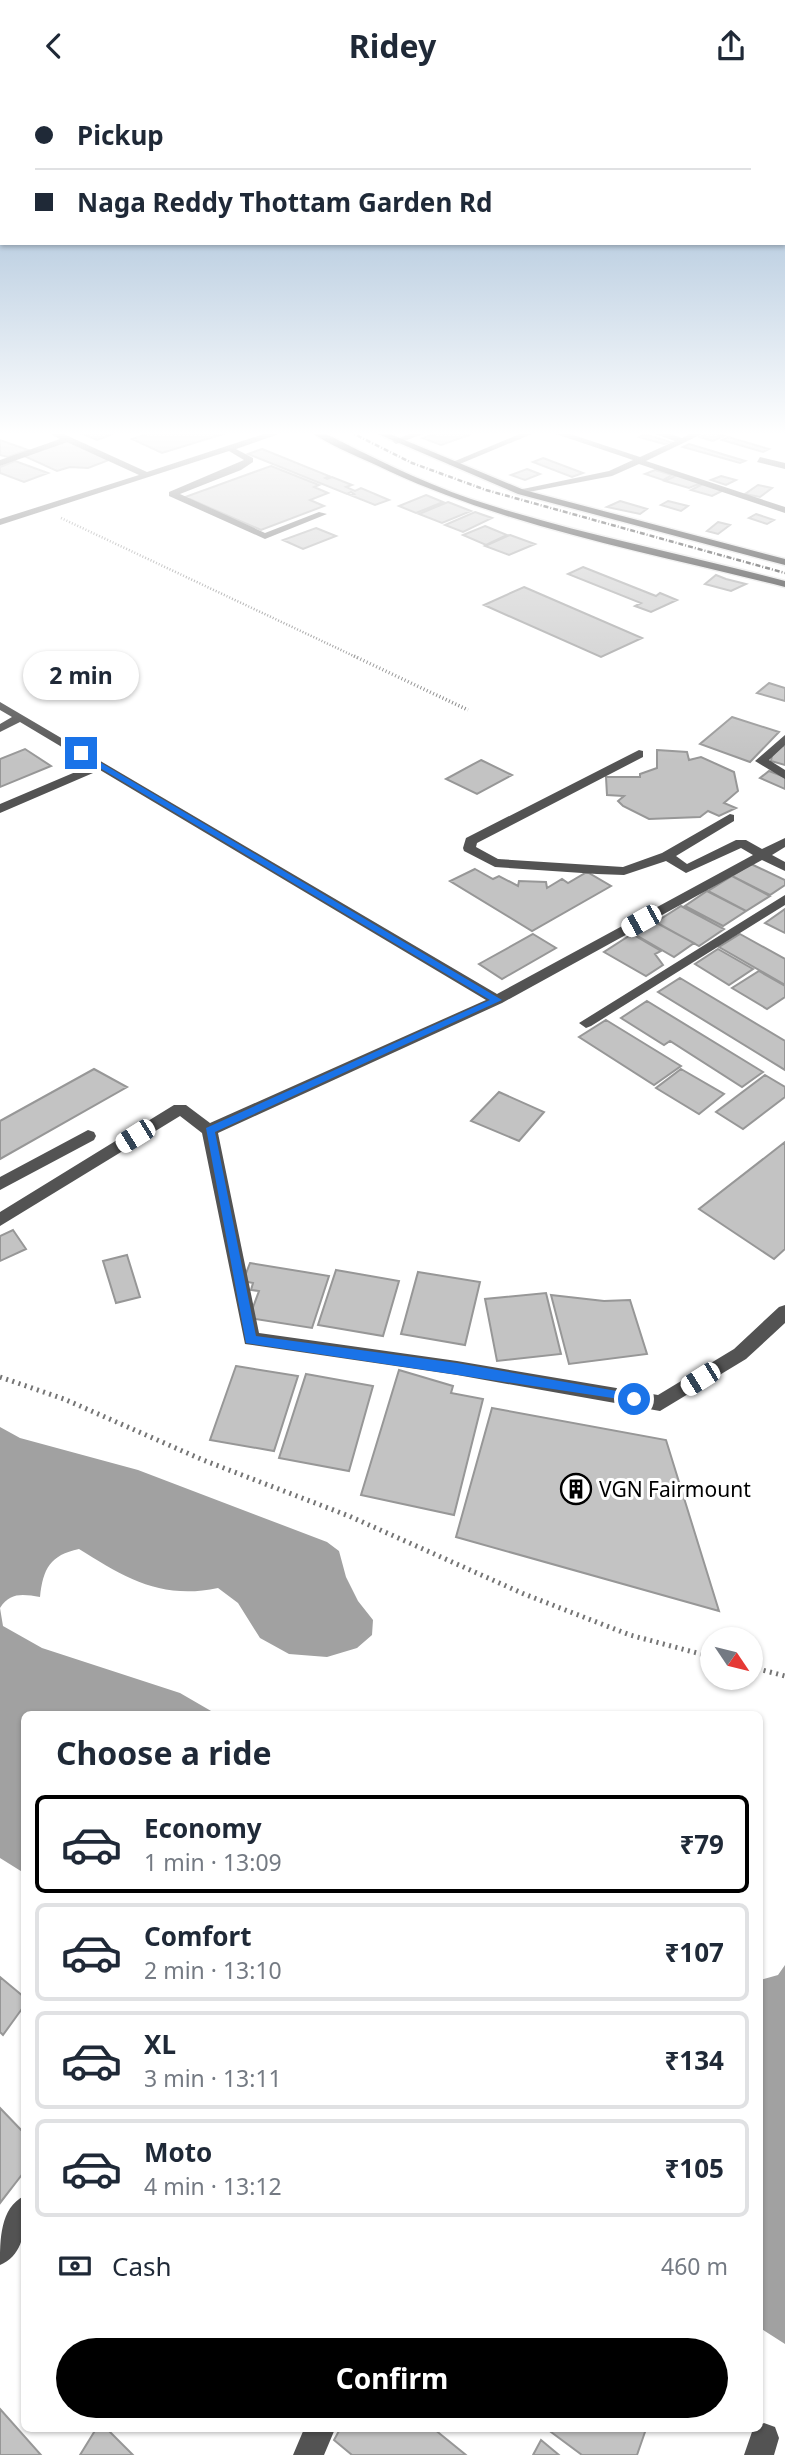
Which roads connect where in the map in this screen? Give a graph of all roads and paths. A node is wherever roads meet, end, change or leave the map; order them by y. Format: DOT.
graph roads {
  1 [pos="111,541"];
  2 [pos="615,541"];
  3 [pos="707,541"];
  4 [pos="785,562"];
  5 [pos="785,584"];
  6 [pos="0,705"];
  7 [pos="468,710"];
  8 [pos="20,717"];
  9 [pos="0,729"];
  10 [pos="785,739"];
  11 [pos="639,754"];
  12 [pos="101,765"];
  13 [pos="785,775"];
  14 [pos="0,809"];
  15 [pos="730,818"];
  16 [pos="785,842"];
  17 [pos="761,855"];
  18 [pos="667,856"];
  19 [pos="785,867"];
  20 [pos="785,899"];
  21 [pos="497,1000"];
  22 [pos="586,1023"];
  23 [pos="209,1130"];
  24 [pos="88,1136"];
  25 [pos="0,1184"];
  26 [pos="0,1220"];
  27 [pos="785,1312"];
  28 [pos="0,1377"];
  29 [pos="700,1654"];
  30 [pos="763,1670"];
  31 [pos="785,1676"];
  32 [pos="21,2215"];
  33 [pos="0,2251"];
  34 [pos="319,2432"];
  35 [pos="308,2455"];
  1 -- 7 [label="path"];
  2 -- 5 [label="main road"];
  3 -- 4 [label="main road"];
  6 -- 8 [label="street"];
  8 -- 9 [label="street"];
  8 -- 12 [label="street"];
  10 -- 13 [label="street"];
  11 -- 18 [label="street"];
  12 -- 14 [label="street"];
  12 -- 21 [label="street"];
  15 -- 18 [label="street"];
  16 -- 17 [label="street"];
  17 -- 18 [label="street"];
  17 -- 19 [label="street"];
  17 -- 21 [label="street"];
  20 -- 22 [label="street"];
  21 -- 23 [label="street"];
  23 -- 26 [label="street"];
  23 -- 27 [label="street"];
  24 -- 25 [label="street"];
  28 -- 29 [label="path"];
  30 -- 31 [label="path"];
  32 -- 33 [label="street"];
  34 -- 35 [label="street"];
}
